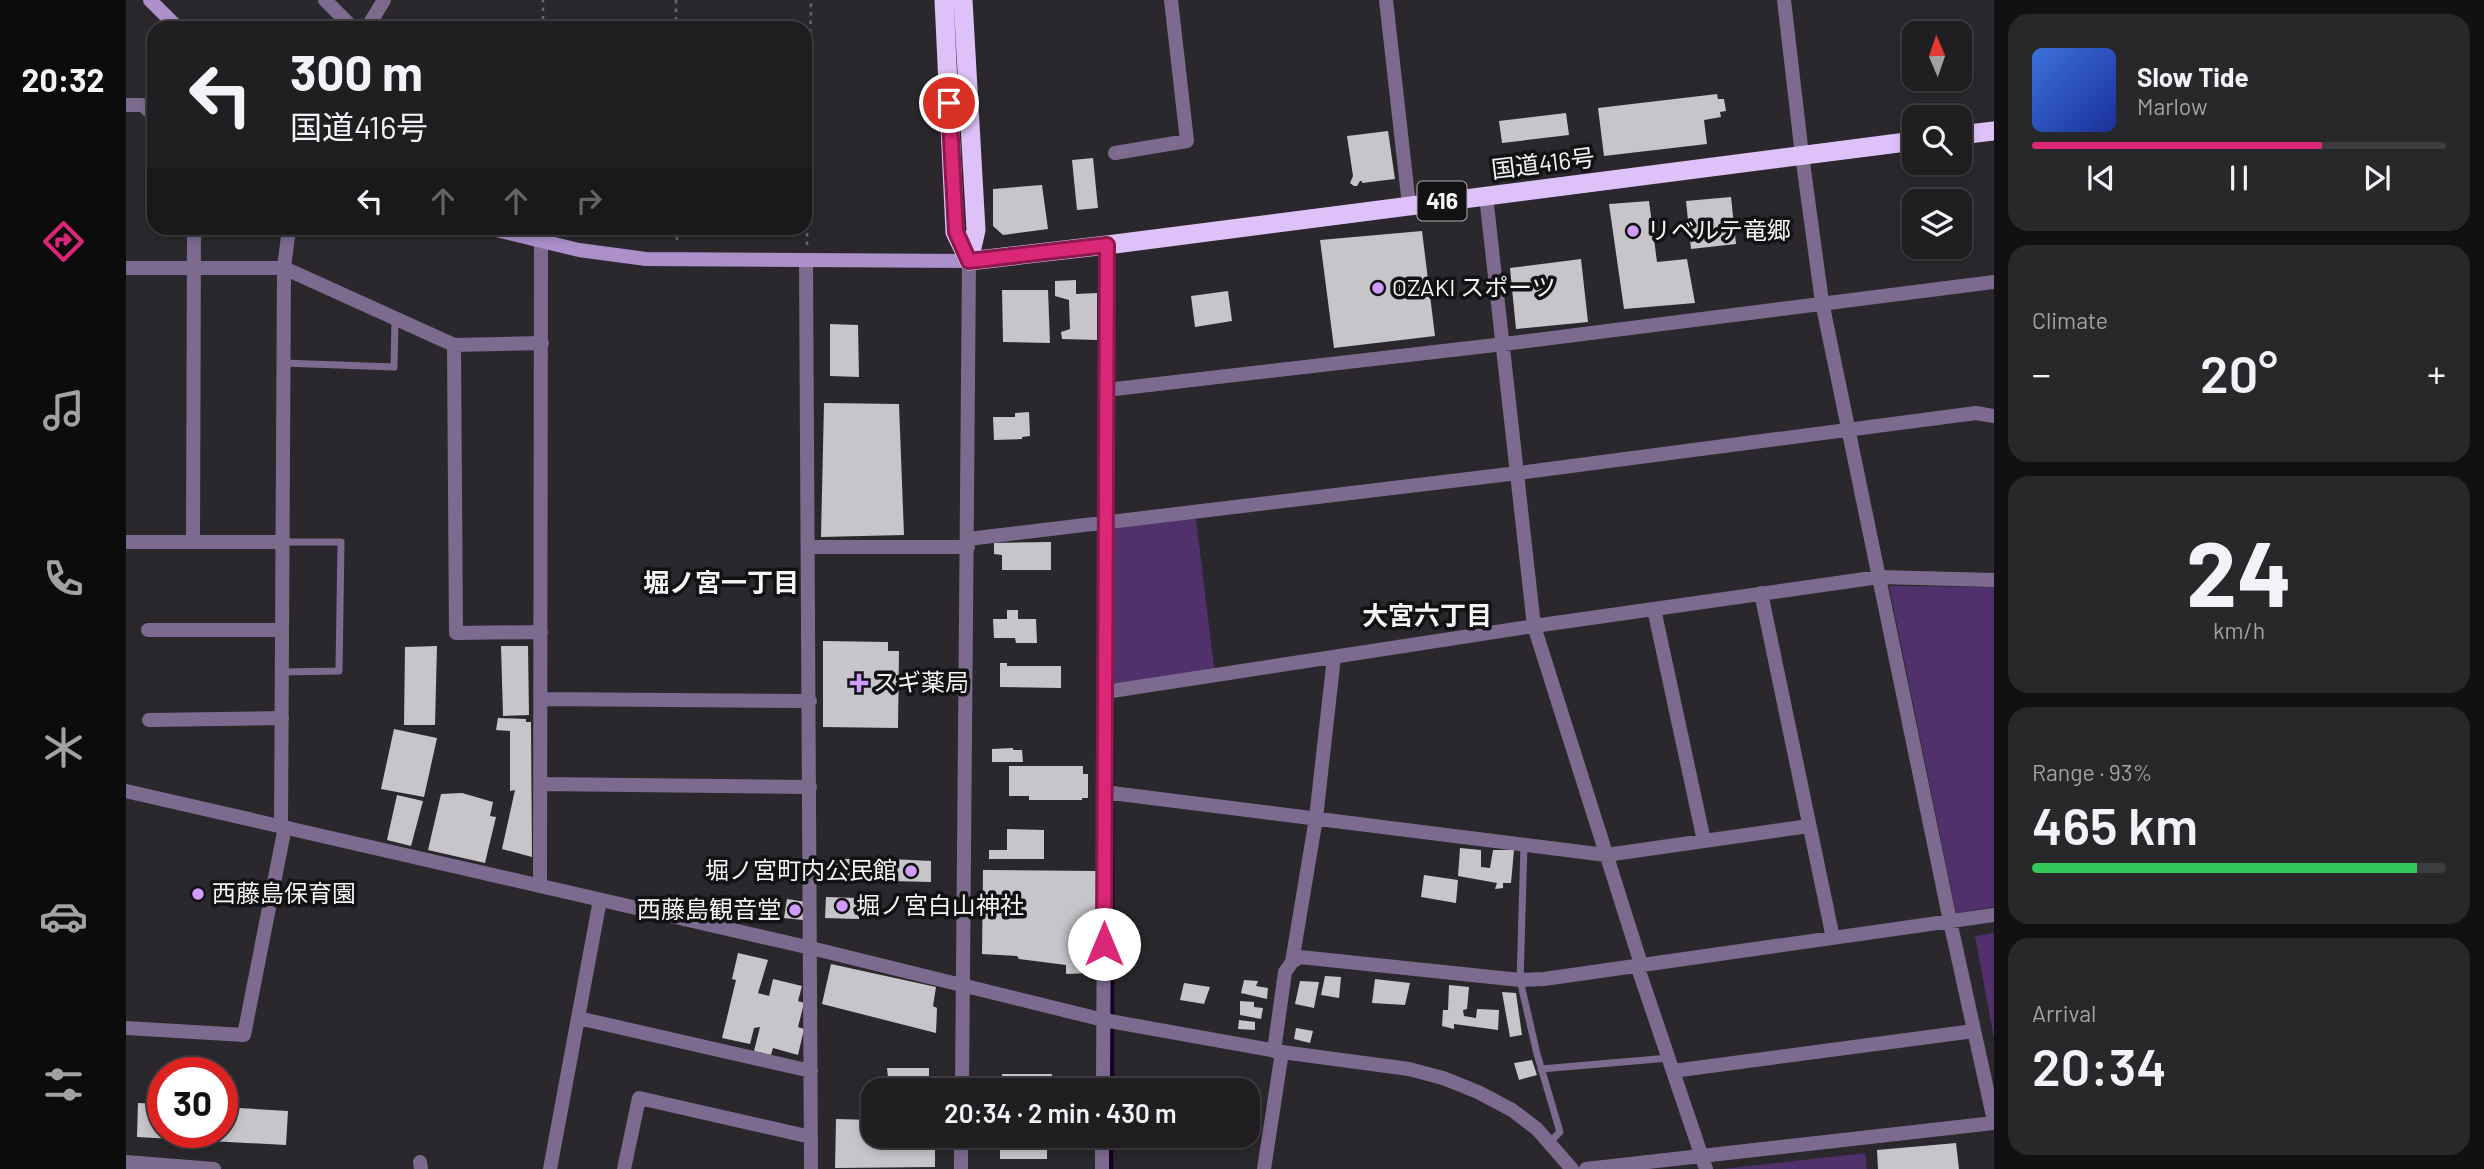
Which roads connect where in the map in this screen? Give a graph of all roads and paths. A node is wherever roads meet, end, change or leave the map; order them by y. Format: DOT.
graph roads {
  1 [pos="150,0"];
  2 [pos="325,0"];
  3 [pos="384,0"];
  4 [pos="543,0"];
  5 [pos="676,0"];
  6 [pos="811,0"];
  7 [pos="944,0"];
  8 [pos="963,0"];
  9 [pos="1171,0"];
  10 [pos="1386,0"];
  11 [pos="1784,0"];
  12 [pos="171,21"];
  13 [pos="346,21"];
  14 [pos="371,21"];
  15 [pos="542,21"];
  16 [pos="676,21"];
  17 [pos="811,21"];
  18 [pos="126,105"];
  19 [pos="147,109"];
  20 [pos="1994,131"];
  21 [pos="1972,134"];
  22 [pos="1902,142"];
  23 [pos="1115,153"];
  24 [pos="1802,155"];
  25 [pos="1486,196"];
  26 [pos="1409,205"];
  27 [pos="194,235"];
  28 [pos="288,235"];
  29 [pos="513,235"];
  30 [pos="807,235"];
  31 [pos="541,243"];
  32 [pos="1107,245"];
  33 [pos="807,260"];
  34 [pos="969,261"];
  35 [pos="126,268"];
  36 [pos="194,268"];
  37 [pos="284,268"];
  38 [pos="1994,282"];
  39 [pos="1822,302"];
  40 [pos="395,319"];
  41 [pos="542,343"];
  42 [pos="1504,344"];
  43 [pos="454,345"];
  44 [pos="283,363"];
  45 [pos="1106,390"];
  46 [pos="1994,416"];
  47 [pos="1849,430"];
  48 [pos="1518,472"];
  49 [pos="1106,522"];
  50 [pos="126,542"];
  51 [pos="193,542"];
  52 [pos="282,542"];
  53 [pos="968,543"];
  54 [pos="808,547"];
  55 [pos="1879,577"];
  56 [pos="1994,580"];
  57 [pos="1761,593"];
  58 [pos="1654,609"];
  59 [pos="1534,626"];
  60 [pos="148,630"];
  61 [pos="282,630"];
  62 [pos="541,632"];
  63 [pos="1334,657"];
  64 [pos="282,672"];
  65 [pos="1105,692"];
  66 [pos="541,699"];
  67 [pos="810,701"];
  68 [pos="282,718"];
  69 [pos="149,720"];
  70 [pos="541,784"];
  71 [pos="810,787"];
  72 [pos="126,791"];
  73 [pos="1104,792"];
  74 [pos="1316,818"];
  75 [pos="1809,826"];
  76 [pos="283,827"];
  77 [pos="1704,841"];
  78 [pos="1524,845"];
  79 [pos="1606,855"];
  80 [pos="540,887"];
  81 [pos="600,900"];
  82 [pos="1994,915"];
  83 [pos="1950,921"];
  84 [pos="1833,938"];
  85 [pos="811,948"];
  86 [pos="1292,962"];
  87 [pos="1639,965"];
  88 [pos="1520,980"];
  89 [pos="963,984"];
  90 [pos="578,1017"];
  91 [pos="1104,1020"];
  92 [pos="126,1028"];
  93 [pos="1974,1031"];
  94 [pos="1278,1051"];
  95 [pos="1671,1065"];
  96 [pos="1541,1069"];
  97 [pos="811,1071"];
  98 [pos="962,1078"];
  99 [pos="1103,1078"];
  100 [pos="1994,1122"];
  101 [pos="811,1137"];
  102 [pos="1550,1142"];
  103 [pos="961,1148"];
  104 [pos="1102,1148"];
  105 [pos="126,1162"];
  106 [pos="1704,1162"];
  107 [pos="214,1169"];
  108 [pos="550,1169"];
  109 [pos="624,1169"];
  110 [pos="811,1169"];
  111 [pos="961,1169"];
  112 [pos="1102,1169"];
  113 [pos="1264,1169"];
  114 [pos="1572,1169"];
  115 [pos="1586,1169"];
  1 -- 12 [label="main road"];
  2 -- 13 [label="street"];
  3 -- 14 [label="street"];
  4 -- 15 [label="path"];
  5 -- 16 [label="path"];
  6 -- 17 [label="path"];
  7 -- 34 [label="highway"];
  8 -- 34 [label="highway"];
  9 -- 23 [label="street"];
  10 -- 26 [label="street"];
  11 -- 24 [label="street"];
  18 -- 19 [label="street"];
  20 -- 21 [label="highway"];
  22 -- 24 [label="highway, 国道416号 / 416"];
  24 -- 25 [label="highway, 国道416号 / 416"];
  24 -- 39 [label="street"];
  25 -- 26 [label="highway, 国道416号 / 416"];
  25 -- 42 [label="street"];
  26 -- 32 [label="highway, 国道416号 / 416"];
  27 -- 36 [label="street"];
  28 -- 37 [label="street"];
  29 -- 31 [label="main road"];
  30 -- 33 [label="path"];
  31 -- 33 [label="main road"];
  31 -- 41 [label="street"];
  32 -- 34 [label="highway, 国道416号 / 416"];
  32 -- 45 [label="street"];
  33 -- 34 [label="main road"];
  33 -- 54 [label="street"];
  34 -- 53 [label="street"];
  35 -- 36 [label="street"];
  36 -- 37 [label="street"];
  36 -- 51 [label="street"];
  37 -- 40 [label="street"];
  37 -- 44 [label="street"];
  38 -- 39 [label="street"];
  39 -- 42 [label="street"];
  39 -- 47 [label="street"];
  40 -- 43 [label="street"];
  40 -- 44 [label="lane"];
  41 -- 43 [label="street"];
  41 -- 62 [label="street"];
  42 -- 45 [label="street"];
  42 -- 48 [label="street"];
  43 -- 62 [label="street"];
  44 -- 52 [label="street"];
  45 -- 49 [label="street"];
  46 -- 47 [label="street"];
  47 -- 48 [label="street"];
  47 -- 55 [label="street"];
  48 -- 49 [label="street"];
  48 -- 59 [label="street"];
  49 -- 53 [label="street"];
  49 -- 65 [label="street"];
  50 -- 51 [label="street"];
  51 -- 52 [label="street"];
  52 -- 61 [label="street"];
  52 -- 64 [label="lane"];
  53 -- 54 [label="street"];
  53 -- 89 [label="street"];
  54 -- 67 [label="street"];
  55 -- 56 [label="street"];
  55 -- 57 [label="street"];
  55 -- 83 [label="street"];
  57 -- 58 [label="street"];
  57 -- 75 [label="street"];
  58 -- 59 [label="street"];
  58 -- 77 [label="street"];
  59 -- 63 [label="street"];
  59 -- 79 [label="street"];
  60 -- 61 [label="street"];
  61 -- 64 [label="street"];
  62 -- 66 [label="street"];
  63 -- 65 [label="street"];
  63 -- 74 [label="street"];
  64 -- 68 [label="street"];
  65 -- 73 [label="street"];
  66 -- 67 [label="street"];
  66 -- 70 [label="street"];
  67 -- 71 [label="street"];
  68 -- 69 [label="street"];
  68 -- 76 [label="street"];
  70 -- 71 [label="street"];
  70 -- 80 [label="street"];
  71 -- 85 [label="street"];
  72 -- 76 [label="street"];
  73 -- 74 [label="street"];
  73 -- 91 [label="street"];
  74 -- 78 [label="street"];
  74 -- 86 [label="street"];
  75 -- 77 [label="street"];
  75 -- 84 [label="street"];
  76 -- 80 [label="street"];
  76 -- 92 [label="street"];
  77 -- 79 [label="street"];
  78 -- 79 [label="street"];
  78 -- 88 [label="lane"];
  79 -- 87 [label="street"];
  80 -- 81 [label="street"];
  81 -- 85 [label="street"];
  81 -- 90 [label="street"];
  82 -- 83 [label="street"];
  83 -- 84 [label="street"];
  83 -- 93 [label="street"];
  84 -- 87 [label="street"];
  85 -- 89 [label="street"];
  85 -- 97 [label="street"];
  86 -- 88 [label="street"];
  86 -- 94 [label="street"];
  87 -- 88 [label="street"];
  87 -- 95 [label="street"];
  88 -- 96 [label="lane"];
  89 -- 91 [label="street"];
  89 -- 98 [label="street"];
  90 -- 97 [label="street"];
  90 -- 108 [label="street"];
  91 -- 94 [label="street"];
  91 -- 99 [label="street"];
  93 -- 95 [label="street"];
  93 -- 100 [label="street"];
  94 -- 102 [label="street"];
  94 -- 113 [label="street"];
  95 -- 96 [label="lane"];
  95 -- 106 [label="street"];
  96 -- 102 [label="lane"];
  97 -- 101 [label="street"];
  100 -- 106 [label="street"];
  101 -- 109 [label="street"];
  101 -- 110 [label="street"];
  102 -- 114 [label="street"];
  103 -- 111 [label="street"];
  104 -- 112 [label="street"];
  105 -- 107 [label="street"];
  106 -- 115 [label="street"];
}
